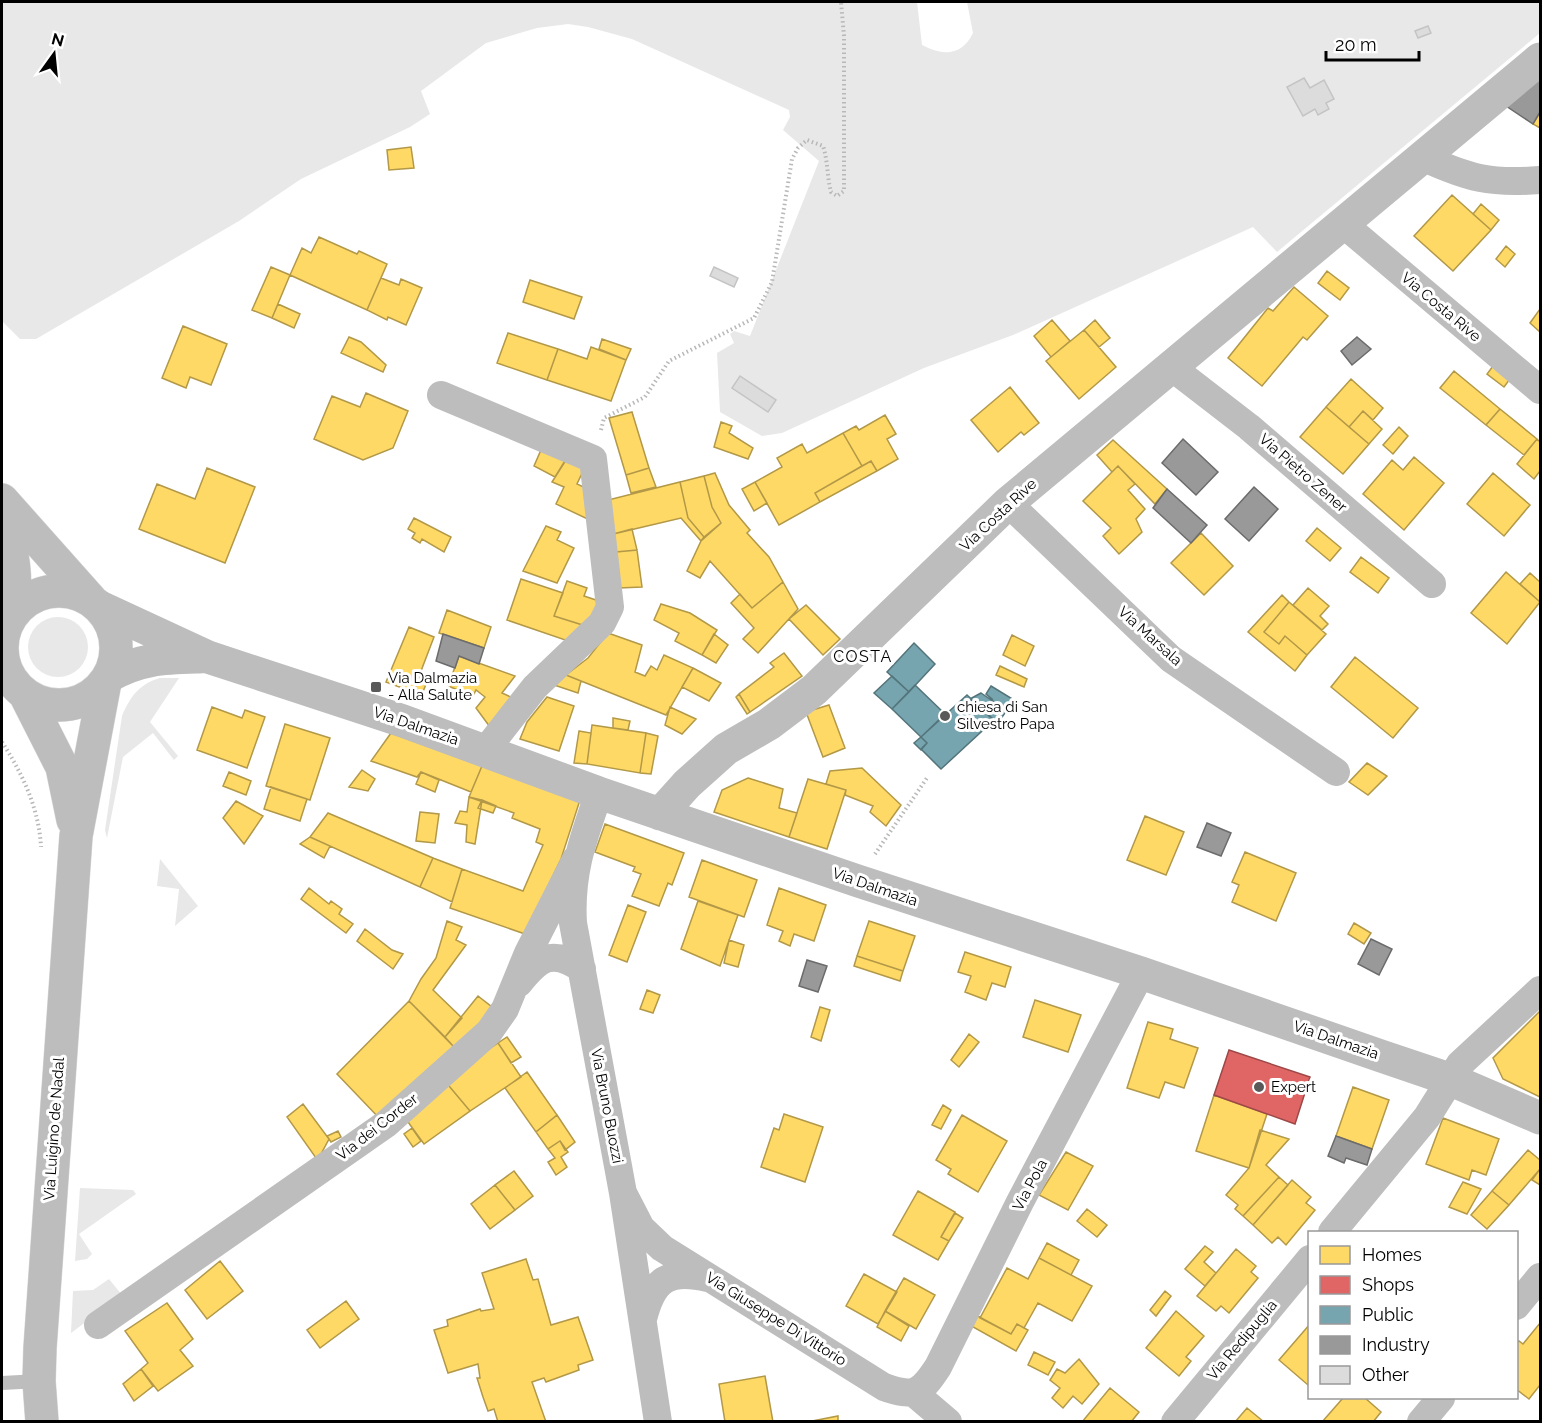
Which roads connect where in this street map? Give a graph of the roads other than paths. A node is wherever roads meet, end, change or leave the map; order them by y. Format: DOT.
graph roads {
  1 [pos="1540,59"];
  2 [pos="1422,157"];
  3 [pos="1540,180"];
  4 [pos="1342,224"];
  5 [pos="1170,366"];
  6 [pos="1540,390"];
  7 [pos="441,395"];
  8 [pos="2,500"];
  9 [pos="1008,503"];
  10 [pos="2,519"];
  11 [pos="1432,584"];
  12 [pos="96,604"];
  13 [pos="8,617"];
  14 [pos="208,657"];
  15 [pos="107,679"];
  16 [pos="13,683"];
  17 [pos="485,751"];
  18 [pos="1336,772"];
  19 [pos="599,793"];
  20 [pos="660,814"];
  21 [pos="76,836"];
  22 [pos="576,859"];
  23 [pos="582,969"];
  24 [pos="1141,974"];
  25 [pos="516,987"];
  26 [pos="1540,990"];
  27 [pos="1449,1079"];
  28 [pos="1540,1118"];
  29 [pos="623,1193"];
  30 [pos="1334,1231"];
  31 [pos="1308,1261"];
  32 [pos="1540,1277"];
  33 [pos="709,1278"];
  34 [pos="1518,1304"];
  35 [pos="643,1318"];
  36 [pos="98,1325"];
  37 [pos="39,1380"];
  38 [pos="2,1383"];
  39 [pos="914,1393"];
  40 [pos="1440,1399"];
  41 [pos="42,1422"];
  42 [pos="658,1422"];
  43 [pos="948,1422"];
  44 [pos="1175,1422"];
  45 [pos="1421,1422"];
  1 -- 2 [label="street, Via Costa Rive"];
  2 -- 3 [label="street"];
  2 -- 4 [label="street, Via Costa Rive"];
  4 -- 5 [label="street, Via Costa Rive"];
  4 -- 6 [label="street, Via Costa Rive"];
  5 -- 9 [label="street, Via Costa Rive"];
  5 -- 11 [label="street, Via Pietro Zener"];
  7 -- 17 [label="street"];
  8 -- 12 [label="street, Via Dalmazia"];
  9 -- 18 [label="street, Via Marsala"];
  9 -- 20 [label="street, Via Costa Rive"];
  10 -- 13 [label="street"];
  12 -- 13 [label="street"];
  12 -- 14 [label="street, Via Dalmazia"];
  12 -- 15 [label="street"];
  13 -- 16 [label="street"];
  14 -- 15 [label="street, Via Dalmazia"];
  14 -- 17 [label="street, Via Dalmazia"];
  15 -- 16 [label="street"];
  15 -- 21 [label="street, Via Luigino de Nadal"];
  16 -- 21 [label="street, Via Luigino de Nadal"];
  17 -- 19 [label="street, Via Dalmazia"];
  19 -- 20 [label="street, Via Dalmazia"];
  19 -- 22 [label="street, Via Bruno Buozzi"];
  20 -- 24 [label="street, Via Dalmazia"];
  21 -- 37 [label="street, Via Luigino de Nadal"];
  22 -- 23 [label="street, Via Bruno Buozzi"];
  22 -- 25 [label="street, Via dei Corder"];
  23 -- 25 [label="street"];
  23 -- 29 [label="street, Via Bruno Buozzi"];
  24 -- 27 [label="street, Via Dalmazia"];
  24 -- 39 [label="street, Via Pola"];
  25 -- 36 [label="street, Via dei Corder"];
  26 -- 27 [label="street"];
  27 -- 28 [label="street, Via Dalmazia"];
  27 -- 30 [label="street"];
  29 -- 33 [label="street, Via Giuseppe Di Vittorio"];
  29 -- 35 [label="street, Via Bruno Buozzi"];
  31 -- 44 [label="street, Via Redipuglia"];
  32 -- 34 [label="street"];
  33 -- 35 [label="street"];
  33 -- 39 [label="street, Via Giuseppe Di Vittorio"];
  35 -- 42 [label="street, Via Bruno Buozzi"];
  37 -- 38 [label="lane"];
  37 -- 41 [label="street, Via Luigino de Nadal"];
  39 -- 43 [label="street, Via Giuseppe Di Vittorio"];
  40 -- 45 [label="street"];
}
